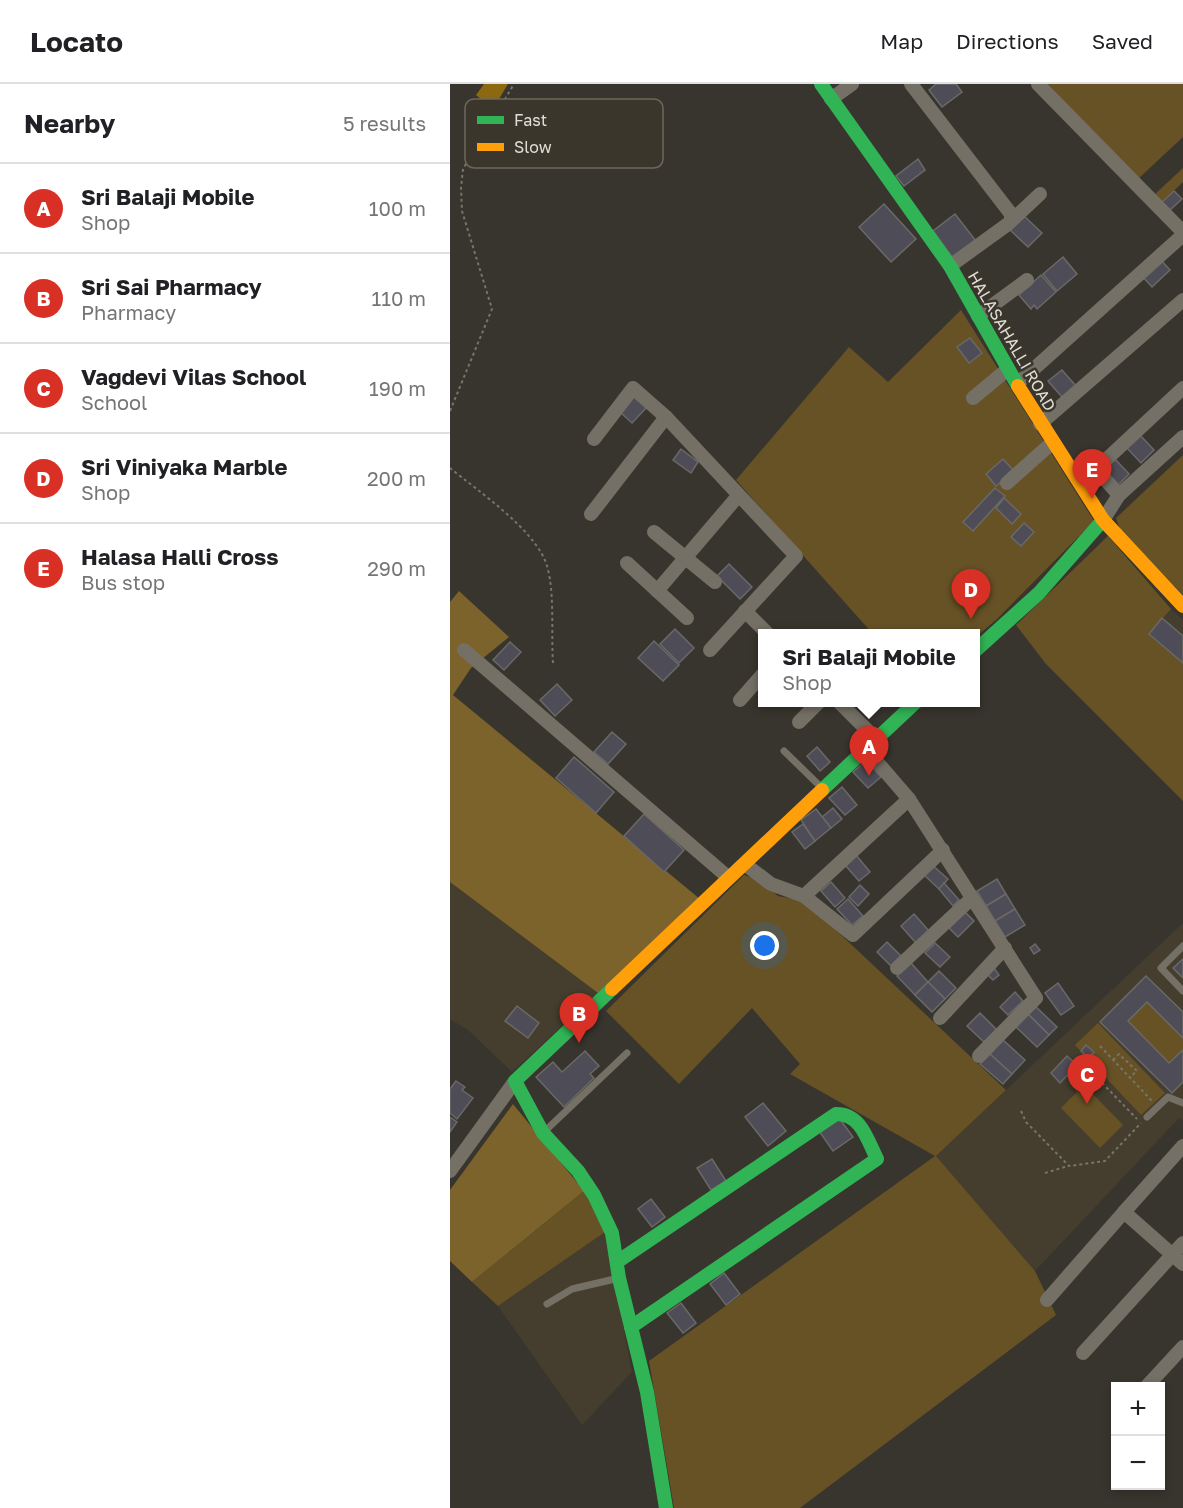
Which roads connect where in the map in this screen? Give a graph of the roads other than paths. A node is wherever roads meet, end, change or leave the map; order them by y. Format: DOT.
graph roads {
  1 [pos="821,84"];
  2 [pos="852,84"];
  3 [pos="911,84"];
  4 [pos="1038,84"];
  5 [pos="831,99"];
  6 [pos="1040,194"];
  7 [pos="1011,219"];
  8 [pos="1183,233"];
  9 [pos="950,267"];
  10 [pos="1027,280"];
  11 [pos="1183,300"];
  12 [pos="978,316"];
  13 [pos="1008,369"];
  14 [pos="1017,383"];
  15 [pos="1183,388"];
  16 [pos="973,398"];
  17 [pos="666,417"];
  18 [pos="1040,423"];
  19 [pos="1183,437"];
  20 [pos="594,439"];
  21 [pos="1053,442"];
  22 [pos="1007,483"];
  23 [pos="1119,495"];
  24 [pos="738,496"];
  25 [pos="591,514"];
  26 [pos="1103,520"];
  27 [pos="654,532"];
  28 [pos="685,558"];
  29 [pos="627,562"];
  30 [pos="715,582"];
  31 [pos="657,591"];
  32 [pos="1183,606"];
  33 [pos="746,611"];
  34 [pos="687,618"];
  35 [pos="764,629"];
  36 [pos="980,646"];
  37 [pos="464,650"];
  38 [pos="710,650"];
  39 [pos="758,680"];
  40 [pos="740,700"];
  41 [pos="814,707"];
  42 [pos="844,707"];
  43 [pos="911,707"];
  44 [pos="799,722"];
  45 [pos="876,739"];
  46 [pos="866,749"];
  47 [pos="784,751"];
  48 [pos="823,790"];
  49 [pos="909,799"];
  50 [pos="943,850"];
  51 [pos="746,865"];
  52 [pos="729,878"];
  53 [pos="804,896"];
  54 [pos="971,899"];
  55 [pos="1183,946"];
  56 [pos="1005,948"];
  57 [pos="897,968"];
  58 [pos="1183,991"];
  59 [pos="940,1018"];
  60 [pos="627,1053"];
  61 [pos="979,1056"];
  62 [pos="515,1081"];
  63 [pos="1183,1103"];
  64 [pos="1147,1116"];
  65 [pos="543,1133"];
  66 [pos="1183,1146"];
  67 [pos="450,1171"];
  68 [pos="1124,1212"];
  69 [pos="1183,1243"];
  70 [pos="1178,1259"];
  71 [pos="618,1262"];
  72 [pos="619,1278"];
  73 [pos="1047,1300"];
  74 [pos="547,1304"];
  75 [pos="631,1327"];
  76 [pos="1183,1347"];
  77 [pos="1083,1353"];
  78 [pos="1151,1382"];
  79 [pos="666,1508"];
  1 -- 5 [label="street, HALASAHALLI ROAD"];
  2 -- 5 [label="street"];
  3 -- 7 [label="street"];
  4 -- 8 [label="street"];
  5 -- 9 [label="street, HALASAHALLI ROAD"];
  6 -- 7 [label="street"];
  7 -- 9 [label="street"];
  8 -- 14 [label="street"];
  9 -- 12 [label="street, HALASAHALLI ROAD"];
  10 -- 12 [label="street"];
  11 -- 18 [label="street"];
  12 -- 13 [label="street, HALASAHALLI ROAD"];
  13 -- 14 [label="street, HALASAHALLI ROAD"];
  13 -- 16 [label="street"];
  14 -- 18 [label="street, HALASAHALLI ROAD"];
  15 -- 23 [label="street"];
  17 -- 20 [label="street"];
  17 -- 24 [label="street"];
  17 -- 25 [label="street"];
  18 -- 21 [label="street, HALASAHALLI ROAD"];
  19 -- 23 [label="street"];
  21 -- 22 [label="street"];
  21 -- 26 [label="street, HALASAHALLI ROAD"];
  23 -- 26 [label="street"];
  24 -- 28 [label="street"];
  24 -- 33 [label="street"];
  26 -- 32 [label="street, HALASAHALLI ROAD"];
  26 -- 36 [label="street"];
  27 -- 28 [label="street"];
  28 -- 30 [label="street"];
  28 -- 31 [label="street"];
  29 -- 31 [label="street"];
  31 -- 34 [label="street"];
  33 -- 35 [label="street"];
  33 -- 38 [label="street"];
  37 -- 52 [label="street"];
  39 -- 40 [label="street"];
  41 -- 44 [label="street"];
  42 -- 45 [label="street"];
  43 -- 45 [label="street"];
  45 -- 46 [label="street"];
  46 -- 48 [label="street"];
  46 -- 49 [label="street"];
  47 -- 48 [label="lane"];
  48 -- 51 [label="street"];
  49 -- 50 [label="street"];
  49 -- 53 [label="street"];
  50 -- 53 [label="street"];
  50 -- 54 [label="street"];
  51 -- 52 [label="street"];
  51 -- 53 [label="street"];
  52 -- 62 [label="street"];
  54 -- 56 [label="street"];
  54 -- 57 [label="street"];
  55 -- 58 [label="lane"];
  56 -- 59 [label="street"];
  56 -- 61 [label="street"];
  60 -- 65 [label="lane"];
  62 -- 65 [label="street"];
  62 -- 67 [label="street"];
  63 -- 64 [label="lane"];
  65 -- 71 [label="street"];
  66 -- 68 [label="street"];
  68 -- 70 [label="street"];
  68 -- 73 [label="street"];
  69 -- 70 [label="street"];
  70 -- 77 [label="street"];
  71 -- 72 [label="street"];
  71 -- 75 [label="street"];
  72 -- 74 [label="lane"];
  72 -- 75 [label="street"];
  75 -- 79 [label="street"];
  76 -- 78 [label="street"];
}
